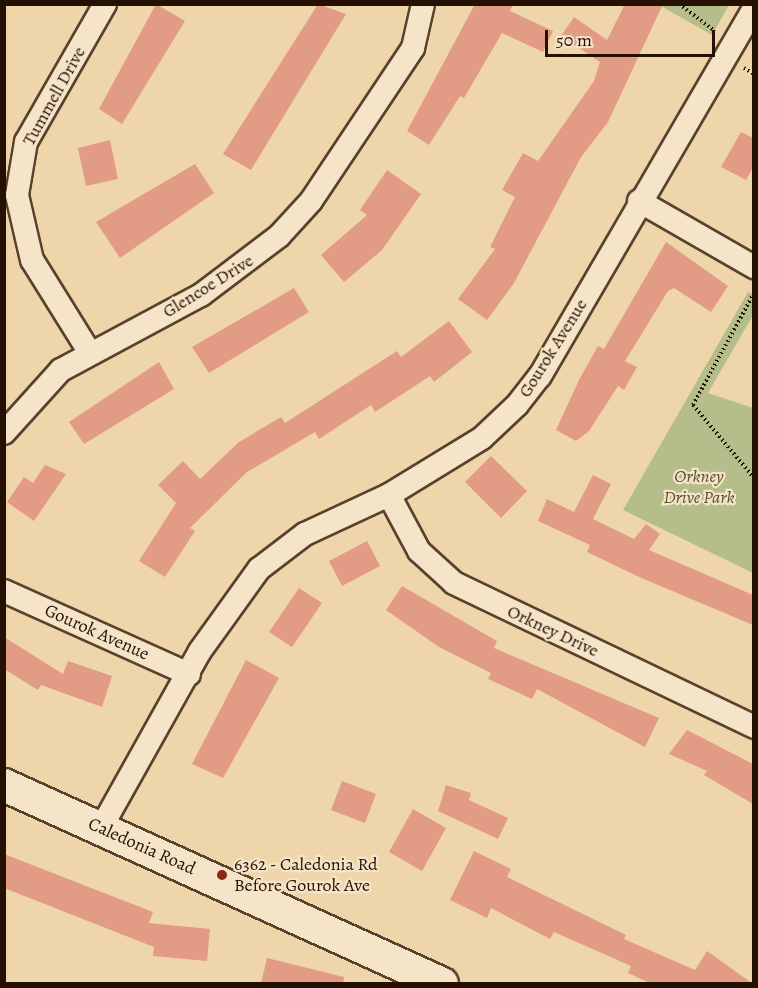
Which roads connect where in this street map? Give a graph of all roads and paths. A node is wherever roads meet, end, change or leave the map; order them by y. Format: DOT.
graph roads {
  1 [pos="105,4"];
  2 [pos="423,4"];
  3 [pos="679,4"];
  4 [pos="753,9"];
  5 [pos="725,54"];
  6 [pos="639,201"];
  7 [pos="753,267"];
  8 [pos="753,293"];
  9 [pos="90,353"];
  10 [pos="4,433"];
  11 [pos="753,478"];
  12 [pos="389,495"];
  13 [pos="4,591"];
  14 [pos="189,674"];
  15 [pos="753,727"];
  16 [pos="4,785"];
  17 [pos="101,828"];
  18 [pos="442,984"];
  1 -- 9 [label="street, Tummell Drive"];
  2 -- 9 [label="street, Glencoe Drive"];
  3 -- 5 [label="path"];
  4 -- 5 [label="street, Gourok Avenue"];
  5 -- 6 [label="street, Gourok Avenue"];
  6 -- 7 [label="street"];
  6 -- 12 [label="street, Gourok Avenue"];
  8 -- 11 [label="path"];
  9 -- 10 [label="street, Glencoe Drive"];
  12 -- 14 [label="street, Gourok Avenue"];
  12 -- 15 [label="street, Orkney Drive"];
  13 -- 14 [label="street, Gourok Avenue"];
  14 -- 17 [label="street, Gourok Avenue"];
  16 -- 17 [label="street, Caledonia Road"];
  17 -- 18 [label="street, Caledonia Road"];
}
